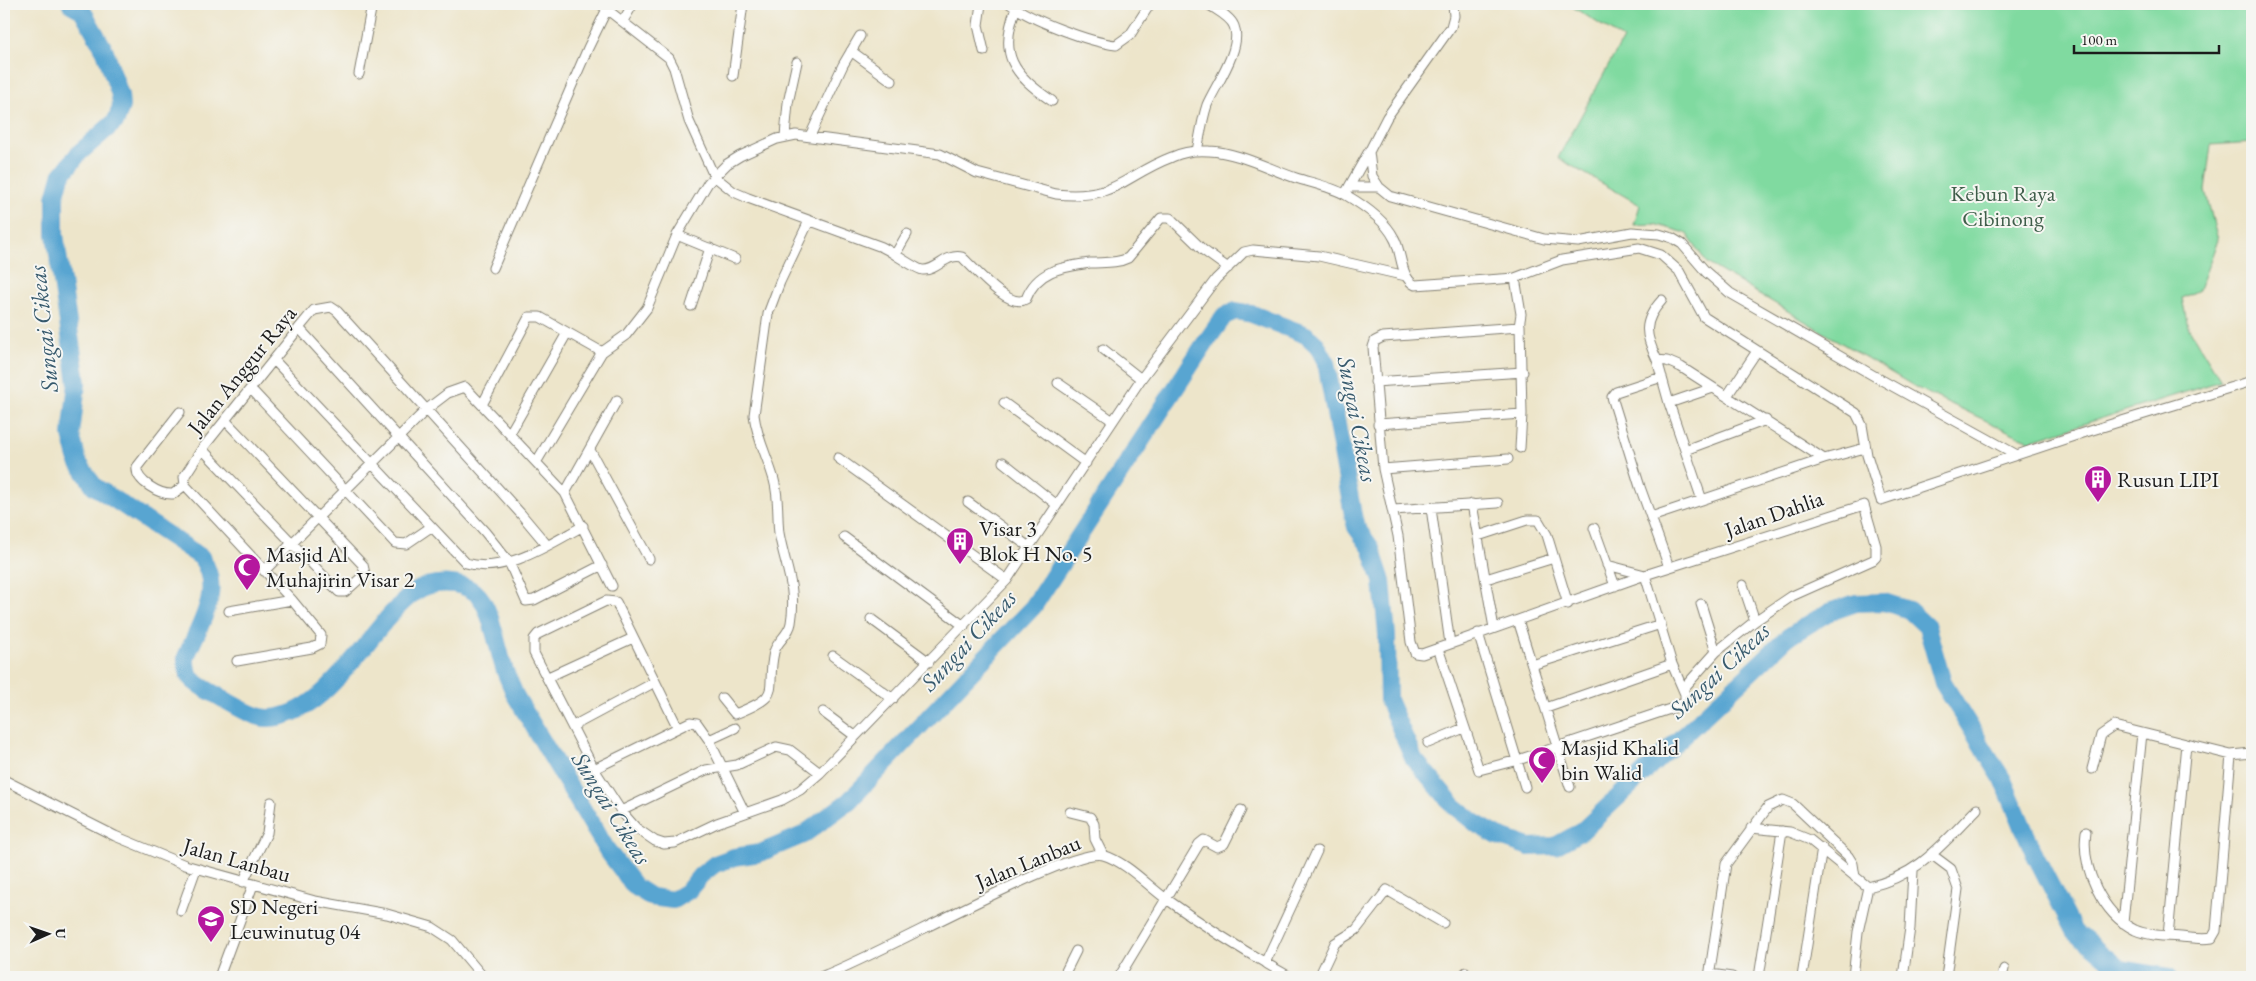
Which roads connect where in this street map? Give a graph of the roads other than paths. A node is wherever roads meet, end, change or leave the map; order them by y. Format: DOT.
graph roads {
  1 [pos="372,4"];
  2 [pos="632,4"];
  3 [pos="743,4"];
  4 [pos="981,4"];
  5 [pos="1150,4"];
  6 [pos="1208,4"];
  7 [pos="1453,4"];
  8 [pos="604,6"];
  9 [pos="1013,6"];
  10 [pos="623,21"];
  11 [pos="860,36"];
  12 [pos="851,51"];
  13 [pos="984,51"];
  14 [pos="797,62"];
  15 [pos="359,74"];
  16 [pos="733,76"];
  17 [pos="892,81"];
  18 [pos="1052,101"];
  19 [pos="785,136"];
  20 [pos="810,136"];
  21 [pos="1197,151"];
  22 [pos="1369,152"];
  23 [pos="714,176"];
  24 [pos="1379,188"];
  25 [pos="1347,191"];
  26 [pos="809,221"];
  27 [pos="907,234"];
  28 [pos="678,235"];
  29 [pos="710,248"];
  30 [pos="896,253"];
  31 [pos="736,259"];
  32 [pos="493,268"];
  33 [pos="1228,268"];
  34 [pos="1406,276"];
  35 [pos="1515,278"];
  36 [pos="1662,300"];
  37 [pos="691,306"];
  38 [pos="1520,325"];
  39 [pos="299,328"];
  40 [pos="567,332"];
  41 [pos="1103,349"];
  42 [pos="1757,351"];
  43 [pos="602,352"];
  44 [pos="274,360"];
  45 [pos="1657,360"];
  46 [pos="1523,372"];
  47 [pos="1662,377"];
  48 [pos="1140,379"];
  49 [pos="2252,381"];
  50 [pos="1375,382"];
  51 [pos="1058,383"];
  52 [pos="1713,388"];
  53 [pos="251,389"];
  54 [pos="1727,396"];
  55 [pos="617,400"];
  56 [pos="483,403"];
  57 [pos="1004,403"];
  58 [pos="1669,403"];
  59 [pos="427,409"];
  60 [pos="180,412"];
  61 [pos="1522,414"];
  62 [pos="226,420"];
  63 [pos="1766,420"];
  64 [pos="1113,421"];
  65 [pos="1378,424"];
  66 [pos="510,433"];
  67 [pos="400,436"];
  68 [pos="1520,448"];
  69 [pos="1865,448"];
  70 [pos="202,449"];
  71 [pos="590,450"];
  72 [pos="1685,450"];
  73 [pos="2017,455"];
  74 [pos="838,458"];
  75 [pos="1508,459"];
  76 [pos="1824,459"];
  77 [pos="537,461"];
  78 [pos="1003,462"];
  79 [pos="370,463"];
  80 [pos="1086,463"];
  81 [pos="1383,469"];
  82 [pos="185,485"];
  83 [pos="344,490"];
  84 [pos="565,493"];
  85 [pos="1702,500"];
  86 [pos="1881,500"];
  87 [pos="968,502"];
  88 [pos="1498,503"];
  89 [pos="1472,504"];
  90 [pos="1057,505"];
  91 [pos="1864,505"];
  92 [pos="1431,508"];
  93 [pos="1393,510"];
  94 [pos="1651,517"];
  95 [pos="319,518"];
  96 [pos="582,526"];
  97 [pos="431,527"];
  98 [pos="1594,528"];
  99 [pos="1478,536"];
  100 [pos="844,538"];
  101 [pos="292,544"];
  102 [pos="547,545"];
  103 [pos="1029,547"];
  104 [pos="1554,558"];
  105 [pos="649,560"];
  106 [pos="509,562"];
  107 [pos="1607,565"];
  108 [pos="602,566"];
  109 [pos="1669,567"];
  110 [pos="264,571"];
  111 [pos="1645,575"];
  112 [pos="1486,579"];
  113 [pos="1006,580"];
  114 [pos="1743,585"];
  115 [pos="612,586"];
  116 [pos="1615,586"];
  117 [pos="292,600"];
  118 [pos="1568,604"];
  119 [pos="1701,604"];
  120 [pos="229,612"];
  121 [pos="871,619"];
  122 [pos="1518,620"];
  123 [pos="1755,621"];
  124 [pos="1661,624"];
  125 [pos="964,626"];
  126 [pos="1494,628"];
  127 [pos="1478,633"];
  128 [pos="634,638"];
  129 [pos="1450,644"];
  130 [pos="1438,648"];
  131 [pos="1716,652"];
  132 [pos="833,656"];
  133 [pos="237,661"];
  134 [pos="929,662"];
  135 [pos="1672,664"];
  136 [pos="1532,665"];
  137 [pos="548,678"];
  138 [pos="655,682"];
  139 [pos="1683,689"];
  140 [pos="722,698"];
  141 [pos="893,699"];
  142 [pos="1546,708"];
  143 [pos="823,712"];
  144 [pos="573,726"];
  145 [pos="678,728"];
  146 [pos="735,728"];
  147 [pos="1464,728"];
  148 [pos="2142,733"];
  149 [pos="856,736"];
  150 [pos="709,740"];
  151 [pos="1428,742"];
  152 [pos="2186,744"];
  153 [pos="1558,746"];
  154 [pos="2252,753"];
  155 [pos="2231,755"];
  156 [pos="1518,760"];
  157 [pos="722,768"];
  158 [pos="594,769"];
  159 [pos="2092,769"];
  160 [pos="820,773"];
  161 [pos="4,780"];
  162 [pos="1524,787"];
  163 [pos="1570,787"];
  164 [pos="271,802"];
  165 [pos="1977,809"];
  166 [pos="1241,810"];
  167 [pos="621,811"];
  168 [pos="1070,812"];
  169 [pos="745,813"];
  170 [pos="1751,828"];
  171 [pos="1782,831"];
  172 [pos="2086,832"];
  173 [pos="1822,848"];
  174 [pos="1317,851"];
  175 [pos="1931,854"];
  176 [pos="1103,855"];
  177 [pos="196,869"];
  178 [pos="1913,871"];
  179 [pos="1855,877"];
  180 [pos="243,882"];
  181 [pos="253,885"];
  182 [pos="1868,887"];
  183 [pos="1167,899"];
  184 [pos="182,911"];
  185 [pos="2123,922"];
  186 [pos="1443,923"];
  187 [pos="2168,936"];
  188 [pos="1076,951"];
  189 [pos="1265,963"];
  190 [pos="1710,976"];
  191 [pos="219,977"];
  192 [pos="483,977"];
  193 [pos="820,977"];
  194 [pos="1063,977"];
  195 [pos="1119,977"];
  196 [pos="1290,977"];
  197 [pos="1319,977"];
  198 [pos="1732,977"];
  199 [pos="1759,977"];
  200 [pos="1802,977"];
  201 [pos="1853,977"];
  202 [pos="1903,977"];
  203 [pos="1946,977"];
  1 -- 15 [label="street"];
  2 -- 10 [label="street"];
  3 -- 16 [label="street"];
  4 -- 13 [label="street"];
  5 -- 9 [label="street"];
  6 -- 21 [label="street"];
  7 -- 22 [label="street"];
  8 -- 10 [label="street"];
  8 -- 32 [label="street"];
  9 -- 18 [label="street"];
  10 -- 23 [label="street"];
  11 -- 12 [label="street"];
  12 -- 17 [label="street"];
  12 -- 20 [label="street"];
  14 -- 19 [label="street"];
  19 -- 20 [label="street"];
  19 -- 23 [label="street"];
  20 -- 21 [label="street"];
  21 -- 25 [label="street"];
  22 -- 24 [label="street"];
  22 -- 25 [label="street"];
  23 -- 26 [label="street"];
  23 -- 28 [label="street"];
  24 -- 25 [label="street"];
  24 -- 73 [label="street"];
  25 -- 34 [label="street"];
  26 -- 30 [label="street"];
  26 -- 140 [label="street"];
  27 -- 30 [label="street"];
  28 -- 29 [label="street"];
  28 -- 43 [label="street"];
  29 -- 31 [label="street"];
  29 -- 37 [label="street"];
  30 -- 33 [label="street"];
  33 -- 34 [label="street"];
  33 -- 48 [label="street"];
  34 -- 35 [label="street"];
  35 -- 38 [label="street"];
  35 -- 42 [label="street"];
  36 -- 45 [label="street"];
  38 -- 46 [label="street"];
  38 -- 50 [label="street"];
  39 -- 44 [label="street, Jalan Anggur Raya"];
  39 -- 59 [label="street, Jalan Anggur Raya"];
  39 -- 67 [label="street"];
  40 -- 43 [label="street"];
  40 -- 56 [label="street"];
  40 -- 66 [label="street"];
  41 -- 48 [label="street"];
  42 -- 54 [label="street"];
  42 -- 69 [label="street"];
  43 -- 77 [label="street"];
  44 -- 53 [label="street, Jalan Anggur Raya"];
  44 -- 79 [label="street"];
  45 -- 47 [label="street"];
  45 -- 52 [label="street"];
  46 -- 50 [label="street"];
  46 -- 61 [label="street"];
  47 -- 58 [label="street"];
  47 -- 94 [label="street"];
  48 -- 64 [label="street"];
  49 -- 73 [label="street, Jalan Dahlia"];
  50 -- 65 [label="street"];
  51 -- 64 [label="street"];
  52 -- 54 [label="street"];
  52 -- 58 [label="street"];
  53 -- 62 [label="street, Jalan Anggur Raya"];
  53 -- 83 [label="street"];
  54 -- 63 [label="street"];
  55 -- 71 [label="street"];
  56 -- 59 [label="street"];
  56 -- 66 [label="street"];
  57 -- 80 [label="street"];
  58 -- 72 [label="street"];
  59 -- 67 [label="street"];
  59 -- 102 [label="street"];
  60 -- 82 [label="street"];
  61 -- 65 [label="street"];
  61 -- 68 [label="street"];
  62 -- 70 [label="street, Jalan Anggur Raya"];
  62 -- 95 [label="street"];
  63 -- 72 [label="street"];
  63 -- 76 [label="street"];
  64 -- 80 [label="street"];
  65 -- 81 [label="street"];
  66 -- 77 [label="street"];
  67 -- 79 [label="street"];
  67 -- 106 [label="street"];
  69 -- 76 [label="street"];
  69 -- 86 [label="street"];
  70 -- 82 [label="street, Jalan Anggur Raya"];
  70 -- 101 [label="street"];
  71 -- 84 [label="street"];
  71 -- 105 [label="street"];
  72 -- 85 [label="street"];
  73 -- 86 [label="street, Jalan Dahlia"];
  74 -- 113 [label="street"];
  75 -- 81 [label="street"];
  76 -- 85 [label="street"];
  77 -- 84 [label="street"];
  78 -- 90 [label="street"];
  79 -- 83 [label="street"];
  79 -- 97 [label="street"];
  80 -- 90 [label="street"];
  81 -- 93 [label="street"];
  82 -- 110 [label="street"];
  83 -- 95 [label="street"];
  83 -- 97 [label="street"];
  84 -- 96 [label="street"];
  85 -- 94 [label="street"];
  86 -- 91 [label="street, Jalan Dahlia"];
  87 -- 103 [label="street"];
  88 -- 89 [label="street"];
  89 -- 92 [label="street"];
  89 -- 99 [label="street"];
  90 -- 103 [label="street"];
  91 -- 109 [label="street, Jalan Dahlia"];
  91 -- 123 [label="street"];
  92 -- 93 [label="street"];
  92 -- 129 [label="street"];
  93 -- 130 [label="street, Jalan Dahlia"];
  94 -- 109 [label="street"];
  95 -- 101 [label="street"];
  95 -- 101 [label="street"];
  96 -- 102 [label="street"];
  96 -- 108 [label="street"];
  97 -- 106 [label="street"];
  98 -- 107 [label="street"];
  99 -- 104 [label="street"];
  99 -- 112 [label="street"];
  100 -- 125 [label="street"];
  101 -- 110 [label="street"];
  102 -- 106 [label="street"];
  103 -- 113 [label="street"];
  104 -- 112 [label="street"];
  104 -- 118 [label="street"];
  106 -- 108 [label="street"];
  107 -- 111 [label="street"];
  107 -- 116 [label="street"];
  108 -- 115 [label="street"];
  109 -- 111 [label="street, Jalan Dahlia"];
  110 -- 117 [label="street"];
  111 -- 116 [label="street, Jalan Dahlia"];
  111 -- 124 [label="street"];
  112 -- 126 [label="street"];
  113 -- 125 [label="street"];
  114 -- 123 [label="street"];
  116 -- 118 [label="street, Jalan Dahlia"];
  117 -- 120 [label="street"];
  117 -- 133 [label="street"];
  118 -- 122 [label="street, Jalan Dahlia"];
  119 -- 131 [label="street"];
  121 -- 134 [label="street"];
  122 -- 126 [label="street, Jalan Dahlia"];
  122 -- 136 [label="street"];
  123 -- 131 [label="street"];
  124 -- 135 [label="street"];
  124 -- 136 [label="street"];
  125 -- 134 [label="street"];
  126 -- 127 [label="street, Jalan Dahlia"];
  127 -- 129 [label="street, Jalan Dahlia"];
  127 -- 156 [label="street"];
  128 -- 137 [label="street"];
  128 -- 137 [label="street"];
  128 -- 138 [label="street"];
  129 -- 130 [label="street, Jalan Dahlia"];
  130 -- 147 [label="street"];
  131 -- 139 [label="street"];
  132 -- 141 [label="street"];
  134 -- 141 [label="street"];
  135 -- 139 [label="street"];
  135 -- 142 [label="street"];
  136 -- 142 [label="street"];
  137 -- 144 [label="street"];
  138 -- 144 [label="street"];
  138 -- 145 [label="street"];
  139 -- 153 [label="street"];
  141 -- 149 [label="street"];
  142 -- 153 [label="street"];
  143 -- 149 [label="street"];
  144 -- 158 [label="street"];
  145 -- 150 [label="street"];
  145 -- 158 [label="street"];
  146 -- 150 [label="street"];
  147 -- 151 [label="street"];
  147 -- 156 [label="street"];
  148 -- 152 [label="street"];
  148 -- 159 [label="street"];
  148 -- 185 [label="street"];
  149 -- 160 [label="street"];
  150 -- 157 [label="street"];
  152 -- 155 [label="street"];
  152 -- 187 [label="street"];
  153 -- 156 [label="street"];
  153 -- 163 [label="street"];
  154 -- 155 [label="street"];
  155 -- 187 [label="street"];
  156 -- 162 [label="street"];
  157 -- 160 [label="street"];
  157 -- 167 [label="street"];
  157 -- 169 [label="street"];
  158 -- 167 [label="street"];
  160 -- 169 [label="street"];
  161 -- 177 [label="street, Jalan Lanbau"];
  164 -- 180 [label="street"];
  165 -- 175 [label="street"];
  166 -- 183 [label="street"];
  167 -- 169 [label="street"];
  168 -- 176 [label="street"];
  170 -- 171 [label="street"];
  170 -- 179 [label="street"];
  170 -- 190 [label="street"];
  171 -- 173 [label="street"];
  171 -- 199 [label="street"];
  172 -- 185 [label="street"];
  173 -- 179 [label="street"];
  173 -- 200 [label="street"];
  174 -- 189 [label="street"];
  175 -- 178 [label="street"];
  175 -- 203 [label="street"];
  176 -- 183 [label="street, Jalan Lanbau"];
  176 -- 193 [label="street, Jalan Lanbau"];
  177 -- 180 [label="street, Jalan Lanbau"];
  177 -- 184 [label="street"];
  178 -- 182 [label="street"];
  178 -- 202 [label="street"];
  179 -- 182 [label="street"];
  180 -- 181 [label="street, Jalan Lanbau"];
  181 -- 191 [label="street"];
  181 -- 192 [label="street, Jalan Lanbau"];
  182 -- 201 [label="street"];
  183 -- 189 [label="street, Jalan Lanbau"];
  183 -- 195 [label="street"];
  185 -- 187 [label="street"];
  186 -- 197 [label="street"];
  188 -- 194 [label="street"];
  189 -- 196 [label="street, Jalan Lanbau"];
  190 -- 198 [label="street"];
}
